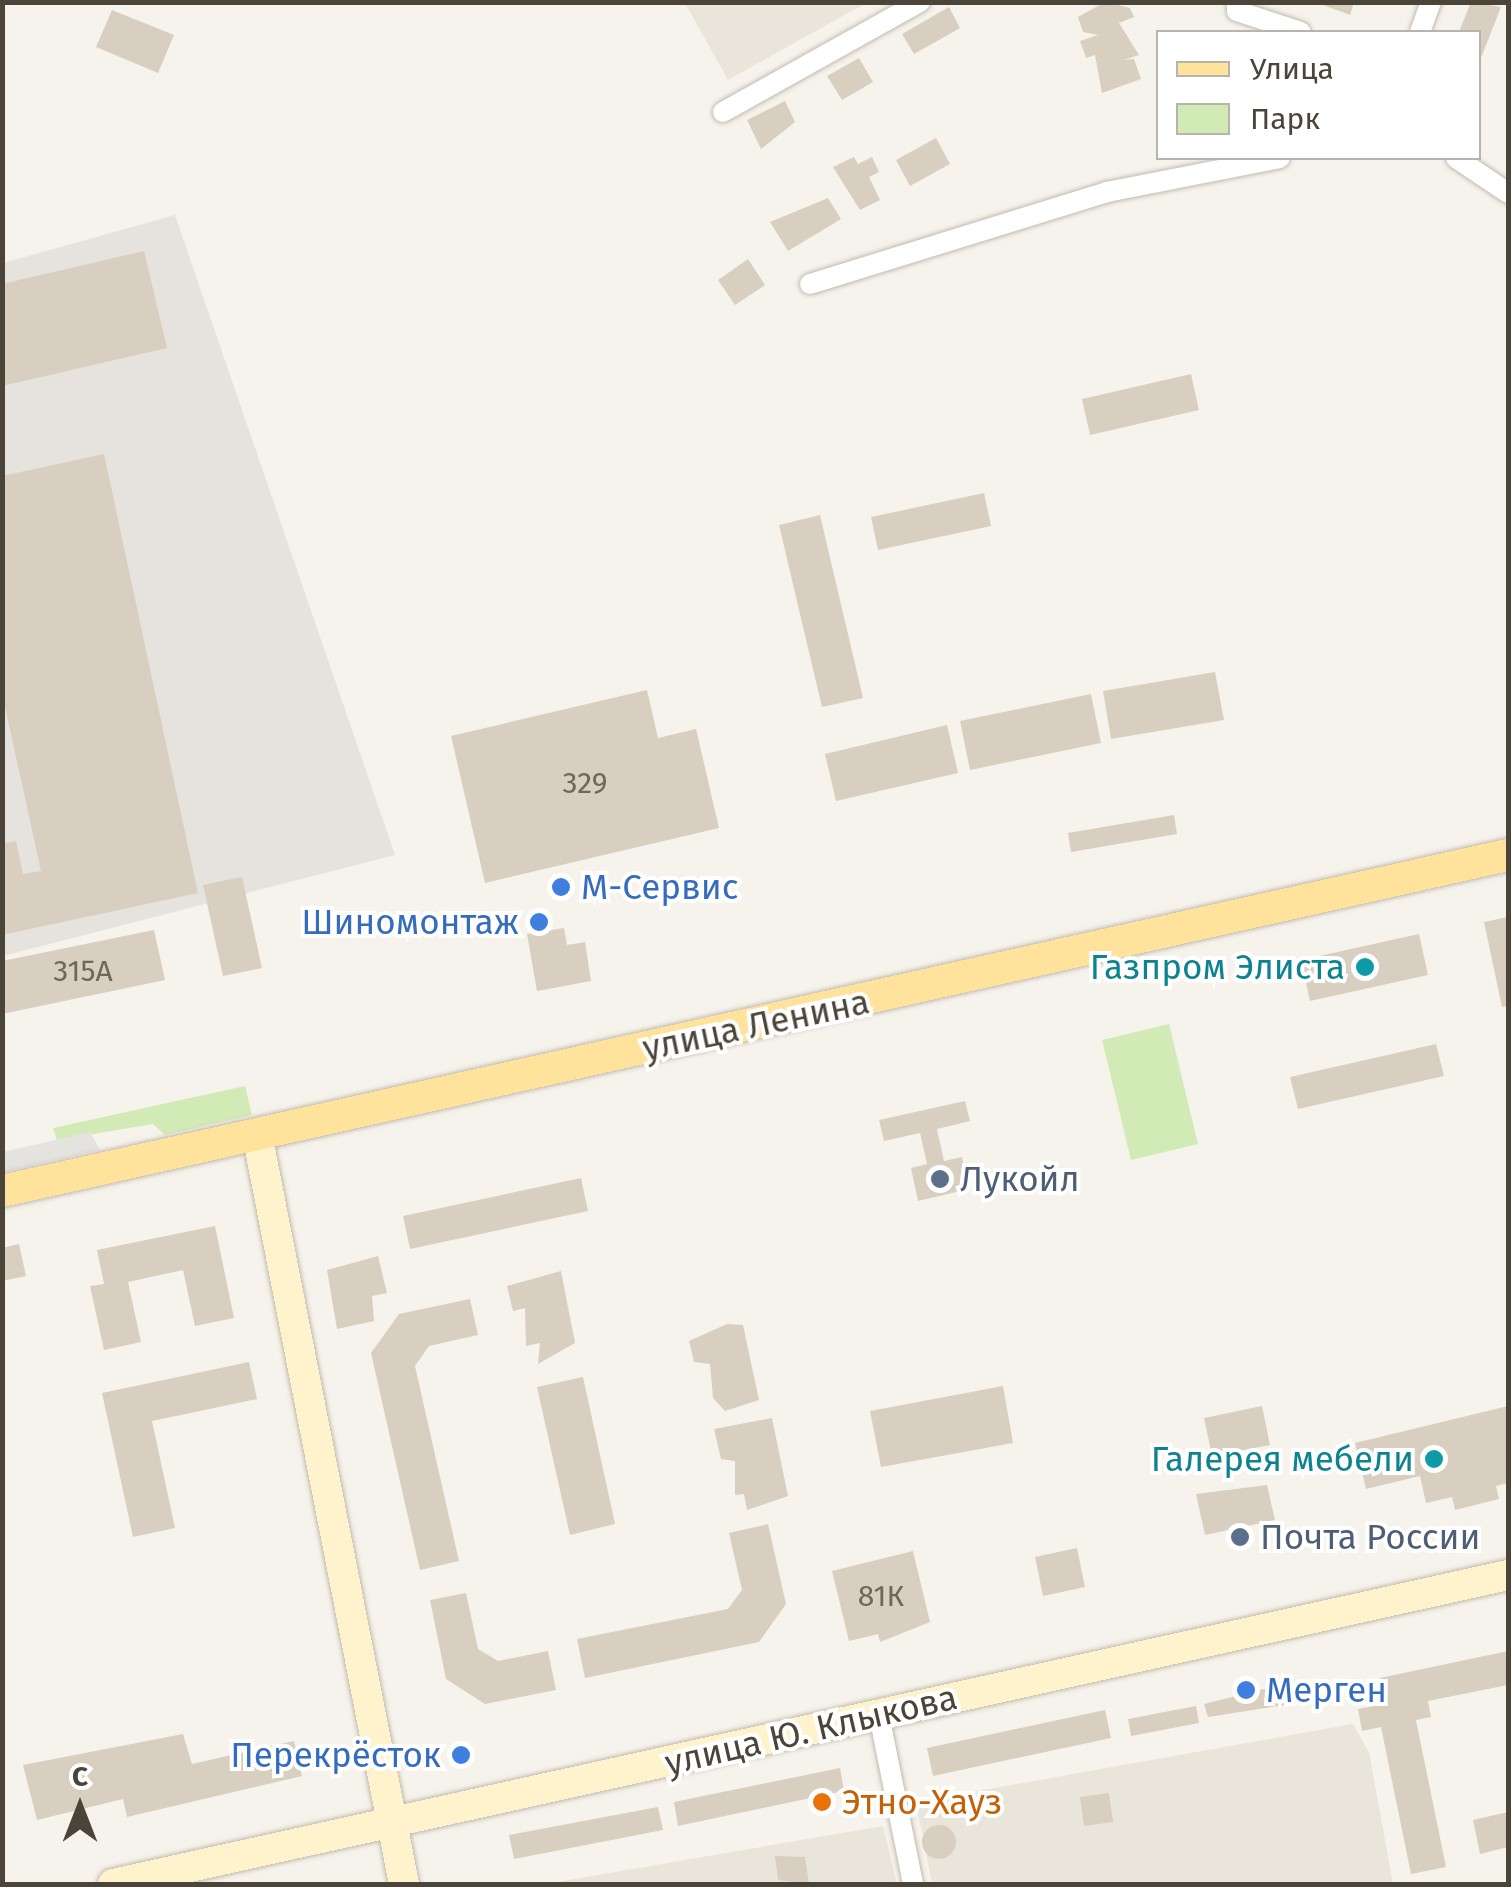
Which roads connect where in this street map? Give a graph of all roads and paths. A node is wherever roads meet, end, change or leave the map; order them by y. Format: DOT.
graph roads {
  1 [pos="920,2"];
  2 [pos="1237,2"];
  3 [pos="1431,2"];
  4 [pos="1295,30"];
  5 [pos="1421,30"];
  6 [pos="723,112"];
  7 [pos="1270,160"];
  8 [pos="1459,160"];
  9 [pos="1508,193"];
  10 [pos="810,284"];
  11 [pos="1508,855"];
  12 [pos="258,1134"];
  13 [pos="2,1191"];
  14 [pos="1508,1575"];
  15 [pos="879,1716"];
  16 [pos="392,1823"];
  17 [pos="113,1884"];
  18 [pos="404,1884"];
  19 [pos="913,1884"];
  1 -- 6 [label="street"];
  2 -- 4 [label="street"];
  3 -- 5 [label="street"];
  7 -- 10 [label="street"];
  8 -- 9 [label="street"];
  11 -- 12 [label="main road, улица Ленина"];
  12 -- 13 [label="main road, улица Ленина"];
  12 -- 16 [label="main road"];
  14 -- 15 [label="main road, улица Ю. Клыкова"];
  15 -- 16 [label="main road, улица Ю. Клыкова"];
  15 -- 19 [label="street"];
  16 -- 17 [label="main road, улица Ю. Клыкова"];
  16 -- 18 [label="main road"];
}
